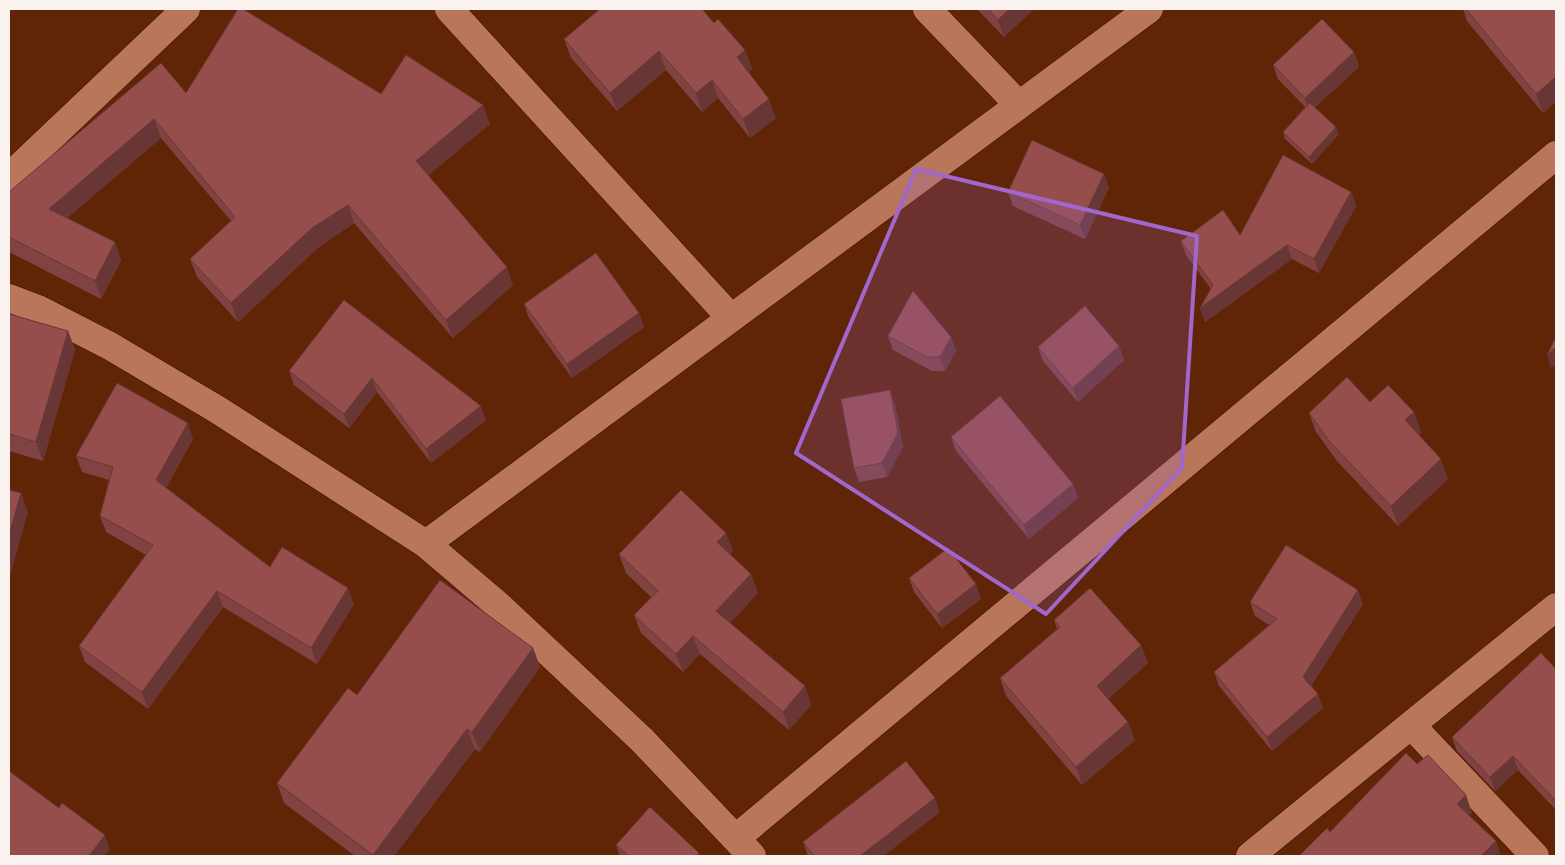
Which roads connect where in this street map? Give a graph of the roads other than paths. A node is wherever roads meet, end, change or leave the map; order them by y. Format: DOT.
graph roads {
  1 [pos="186,9"];
  2 [pos="449,9"];
  3 [pos="927,9"];
  4 [pos="1149,9"];
  5 [pos="1019,105"];
  6 [pos="1556,155"];
  7 [pos="9,177"];
  8 [pos="9,298"];
  9 [pos="731,318"];
  10 [pos="426,544"];
  11 [pos="1556,607"];
  12 [pos="1411,725"];
  13 [pos="744,847"];
  14 [pos="1250,856"];
  15 [pos="1535,856"];
  1 -- 7 [label="street"];
  2 -- 9 [label="street"];
  3 -- 5 [label="street"];
  4 -- 5 [label="street"];
  5 -- 9 [label="street"];
  6 -- 13 [label="street"];
  8 -- 10 [label="street"];
  9 -- 10 [label="street"];
  10 -- 13 [label="street"];
  11 -- 12 [label="street"];
  12 -- 14 [label="street"];
  12 -- 15 [label="street"];
}
